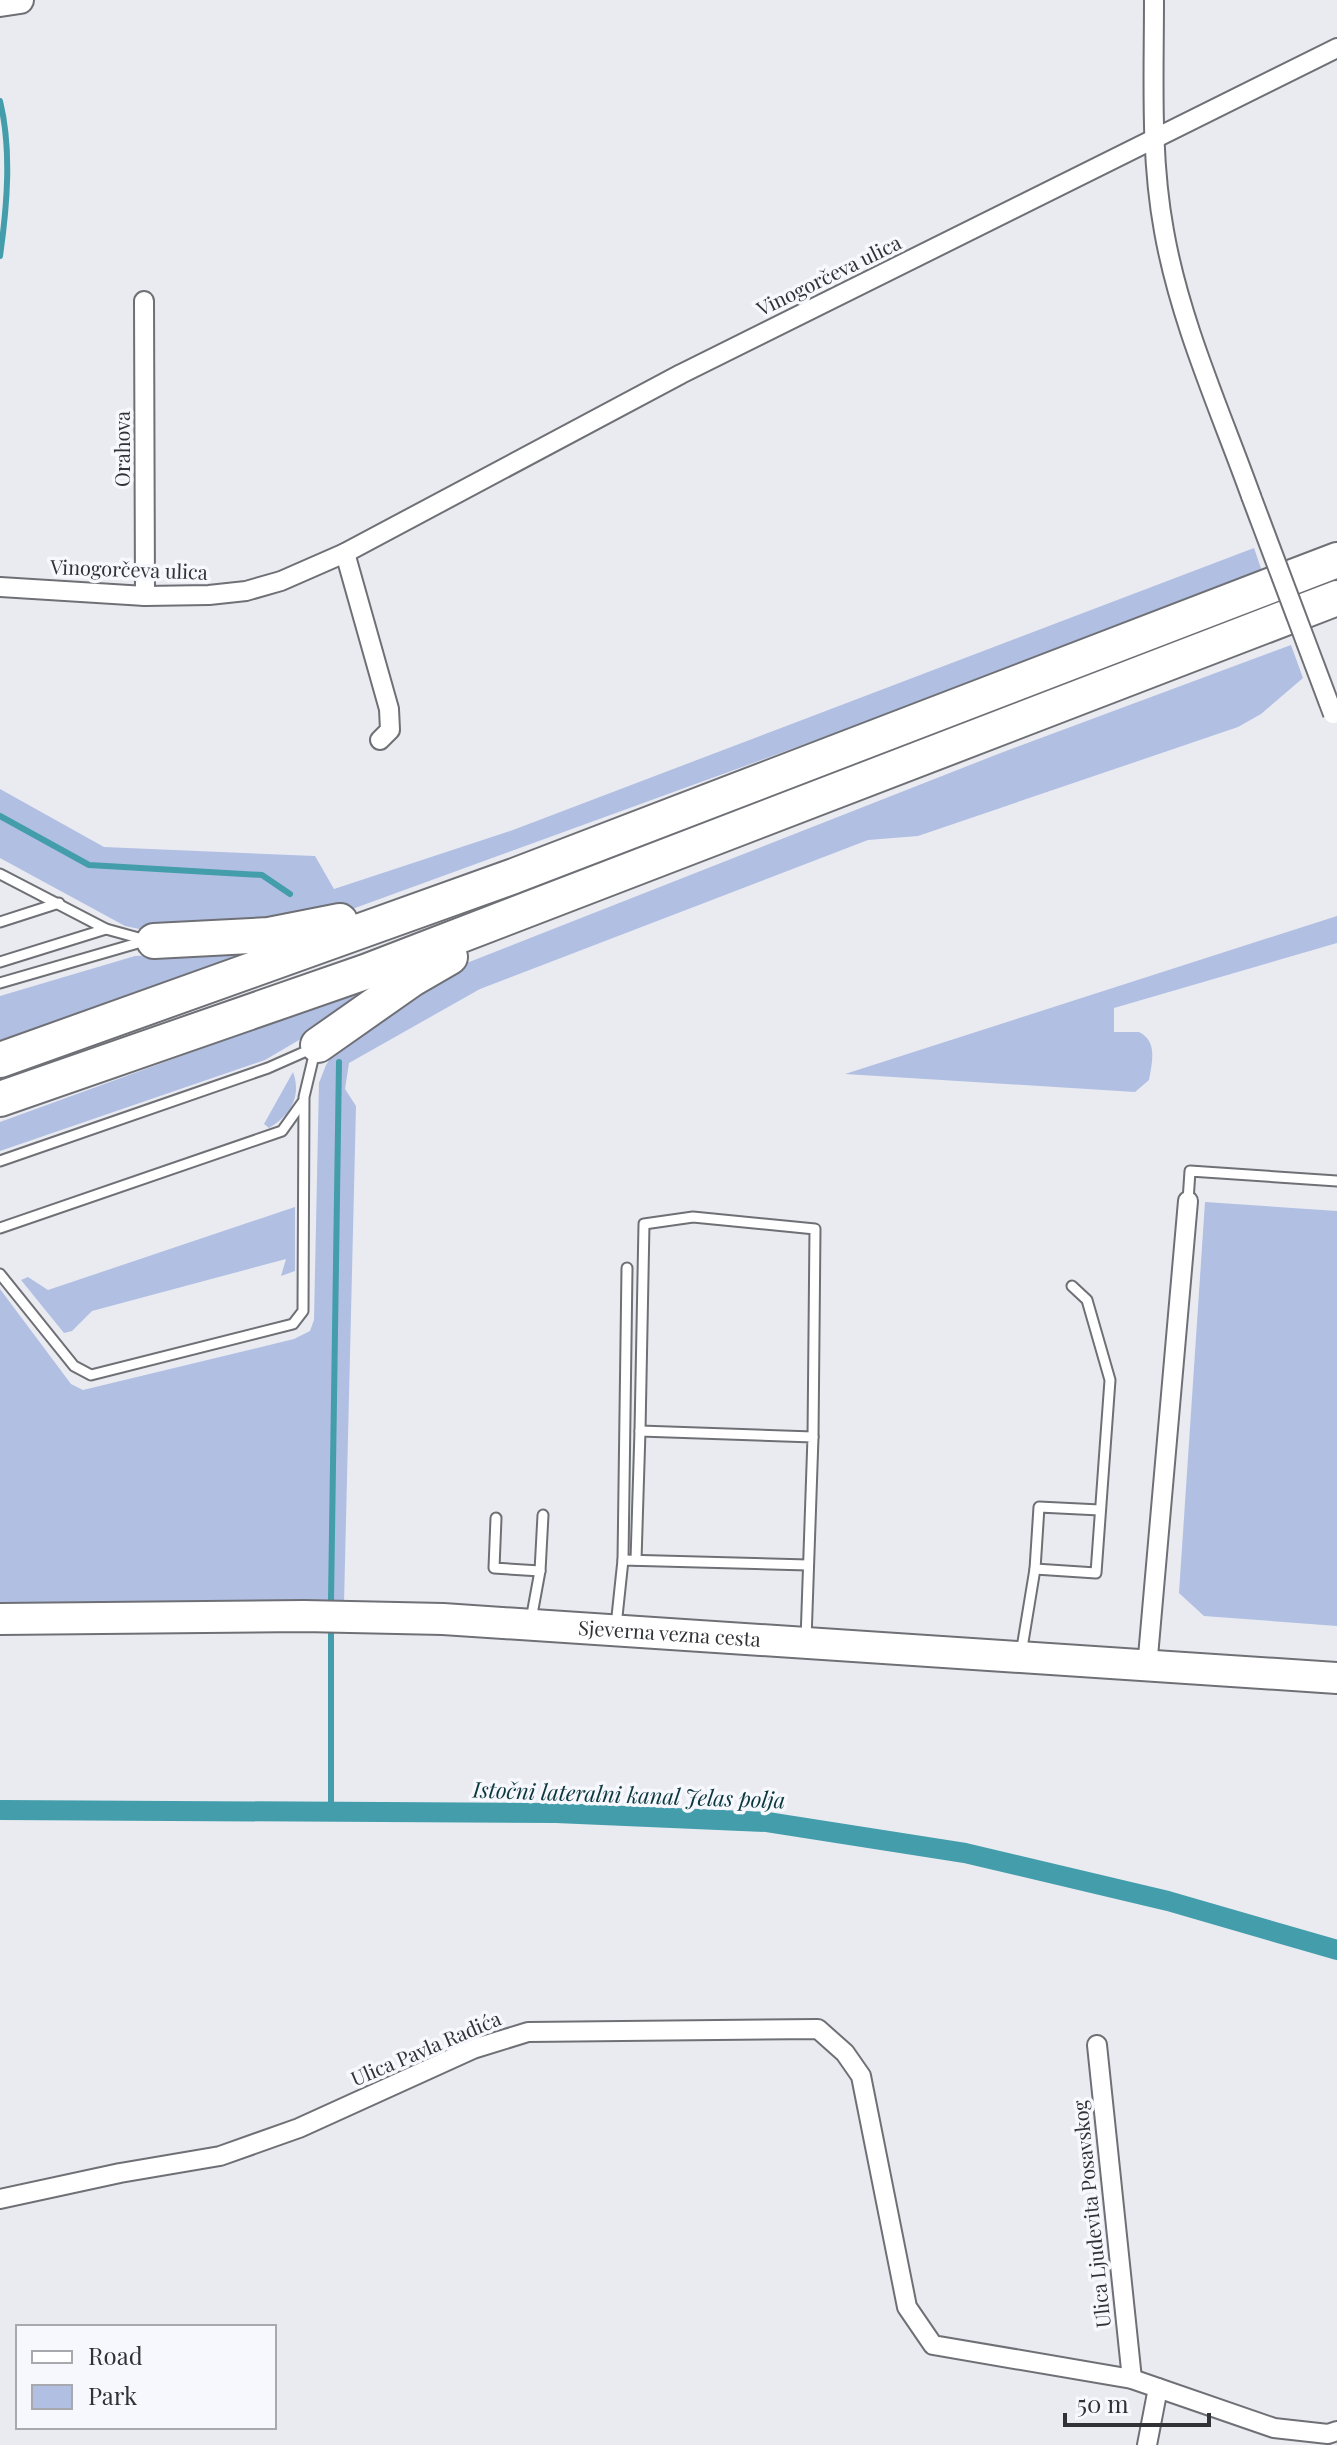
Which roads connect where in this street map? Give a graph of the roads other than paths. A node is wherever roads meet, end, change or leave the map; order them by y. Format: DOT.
graph roads {
  1 [pos="20,0"];
  2 [pos="1154,0"];
  3 [pos="0,3"];
  4 [pos="1337,48"];
  5 [pos="1154,140"];
  6 [pos="144,301"];
  7 [pos="345,553"];
  8 [pos="1337,560"];
  9 [pos="0,587"];
  10 [pos="145,596"];
  11 [pos="1337,598"];
  12 [pos="1335,719"];
  13 [pos="380,740"];
  14 [pos="635,869"];
  15 [pos="0,874"];
  16 [pos="514,876"];
  17 [pos="59,903"];
  18 [pos="0,922"];
  19 [pos="106,929"];
  20 [pos="154,941"];
  21 [pos="0,962"];
  22 [pos="0,983"];
  23 [pos="318,1045"];
  24 [pos="0,1060"];
  25 [pos="304,1097"];
  26 [pos="0,1099"];
  27 [pos="0,1161"];
  28 [pos="1337,1181"];
  29 [pos="1188,1201"];
  30 [pos="0,1228"];
  31 [pos="627,1268"];
  32 [pos="0,1274"];
  33 [pos="1072,1286"];
  34 [pos="640,1431"];
  35 [pos="813,1437"];
  36 [pos="1100,1510"];
  37 [pos="543,1515"];
  38 [pos="496,1518"];
  39 [pos="623,1560"];
  40 [pos="636,1560"];
  41 [pos="808,1565"];
  42 [pos="1035,1569"];
  43 [pos="540,1571"];
  44 [pos="0,1619"];
  45 [pos="530,1624"];
  46 [pos="616,1629"];
  47 [pos="806,1642"];
  48 [pos="1021,1658"];
  49 [pos="1147,1668"];
  50 [pos="1337,1678"];
  51 [pos="1097,2045"];
  52 [pos="0,2199"];
  53 [pos="1132,2379"];
  54 [pos="1158,2388"];
  55 [pos="1337,2431"];
  56 [pos="1147,2445"];
  1 -- 3 [label="main road"];
  2 -- 5 [label="street"];
  4 -- 5 [label="street, Vinogorčeva ulica"];
  5 -- 7 [label="street, Vinogorčeva ulica"];
  5 -- 12 [label="street, bridge"];
  6 -- 10 [label="street, Orahova"];
  7 -- 10 [label="street, Vinogorčeva ulica"];
  7 -- 13 [label="street"];
  8 -- 16 [label="highway"];
  9 -- 10 [label="street, Vinogorčeva ulica"];
  11 -- 14 [label="highway"];
  14 -- 23 [label="highway"];
  14 -- 26 [label="highway"];
  15 -- 17 [label="lane"];
  16 -- 20 [label="highway"];
  16 -- 24 [label="highway"];
  17 -- 18 [label="lane"];
  17 -- 19 [label="lane"];
  19 -- 20 [label="lane"];
  19 -- 21 [label="lane"];
  20 -- 22 [label="lane"];
  23 -- 25 [label="lane"];
  23 -- 27 [label="lane"];
  25 -- 30 [label="lane"];
  25 -- 32 [label="lane"];
  28 -- 29 [label="lane"];
  29 -- 49 [label="street"];
  31 -- 39 [label="lane"];
  33 -- 36 [label="lane"];
  34 -- 35 [label="lane"];
  34 -- 35 [label="lane"];
  34 -- 40 [label="lane"];
  35 -- 41 [label="lane"];
  36 -- 42 [label="lane"];
  36 -- 42 [label="lane"];
  37 -- 43 [label="lane"];
  38 -- 43 [label="lane"];
  39 -- 40 [label="lane"];
  39 -- 46 [label="lane"];
  40 -- 41 [label="lane"];
  41 -- 47 [label="lane"];
  42 -- 48 [label="lane"];
  43 -- 45 [label="lane"];
  44 -- 45 [label="main road, Sjeverna vezna cesta"];
  45 -- 46 [label="main road, Sjeverna vezna cesta"];
  46 -- 47 [label="main road, Sjeverna vezna cesta"];
  47 -- 48 [label="main road, Sjeverna vezna cesta"];
  48 -- 49 [label="main road, Sjeverna vezna cesta"];
  49 -- 50 [label="main road, Sjeverna vezna cesta"];
  51 -- 53 [label="street, Ulica Ljudevita Posavskog"];
  52 -- 53 [label="street, Ulica Pavla Radića"];
  53 -- 54 [label="street"];
  54 -- 55 [label="street"];
  54 -- 56 [label="street"];
}
